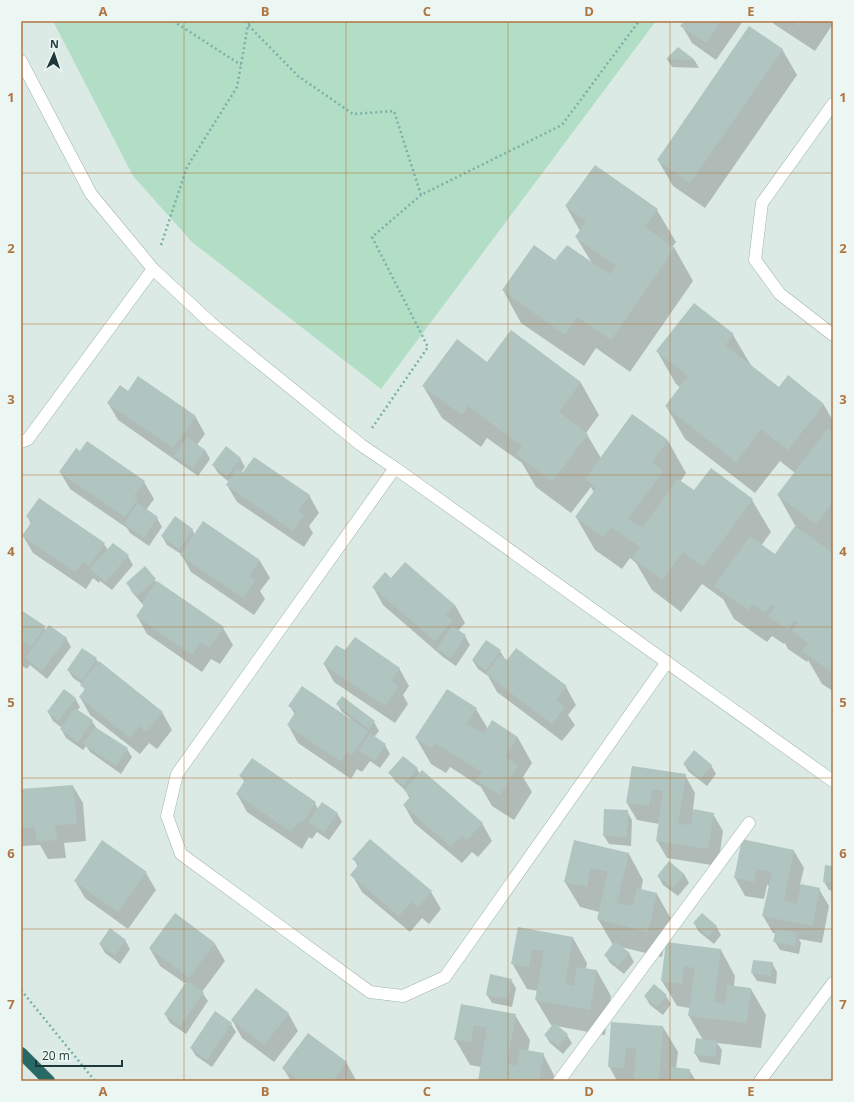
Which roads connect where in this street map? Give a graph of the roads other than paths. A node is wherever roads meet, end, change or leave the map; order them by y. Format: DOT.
graph roads {
  1 [pos="21,61"];
  2 [pos="833,104"];
  3 [pos="153,268"];
  4 [pos="833,335"];
  5 [pos="21,442"];
  6 [pos="395,468"];
  7 [pos="667,662"];
  8 [pos="833,781"];
  9 [pos="749,823"];
  10 [pos="833,982"];
  11 [pos="21,1053"];
  12 [pos="48,1081"];
  13 [pos="559,1081"];
  14 [pos="760,1081"];
  1 -- 3 [label="street"];
  2 -- 4 [label="street"];
  3 -- 5 [label="street"];
  3 -- 6 [label="street"];
  6 -- 7 [label="street"];
  6 -- 7 [label="street"];
  7 -- 8 [label="street"];
  9 -- 13 [label="street"];
  10 -- 14 [label="street"];
  11 -- 12 [label="highway"];
}
